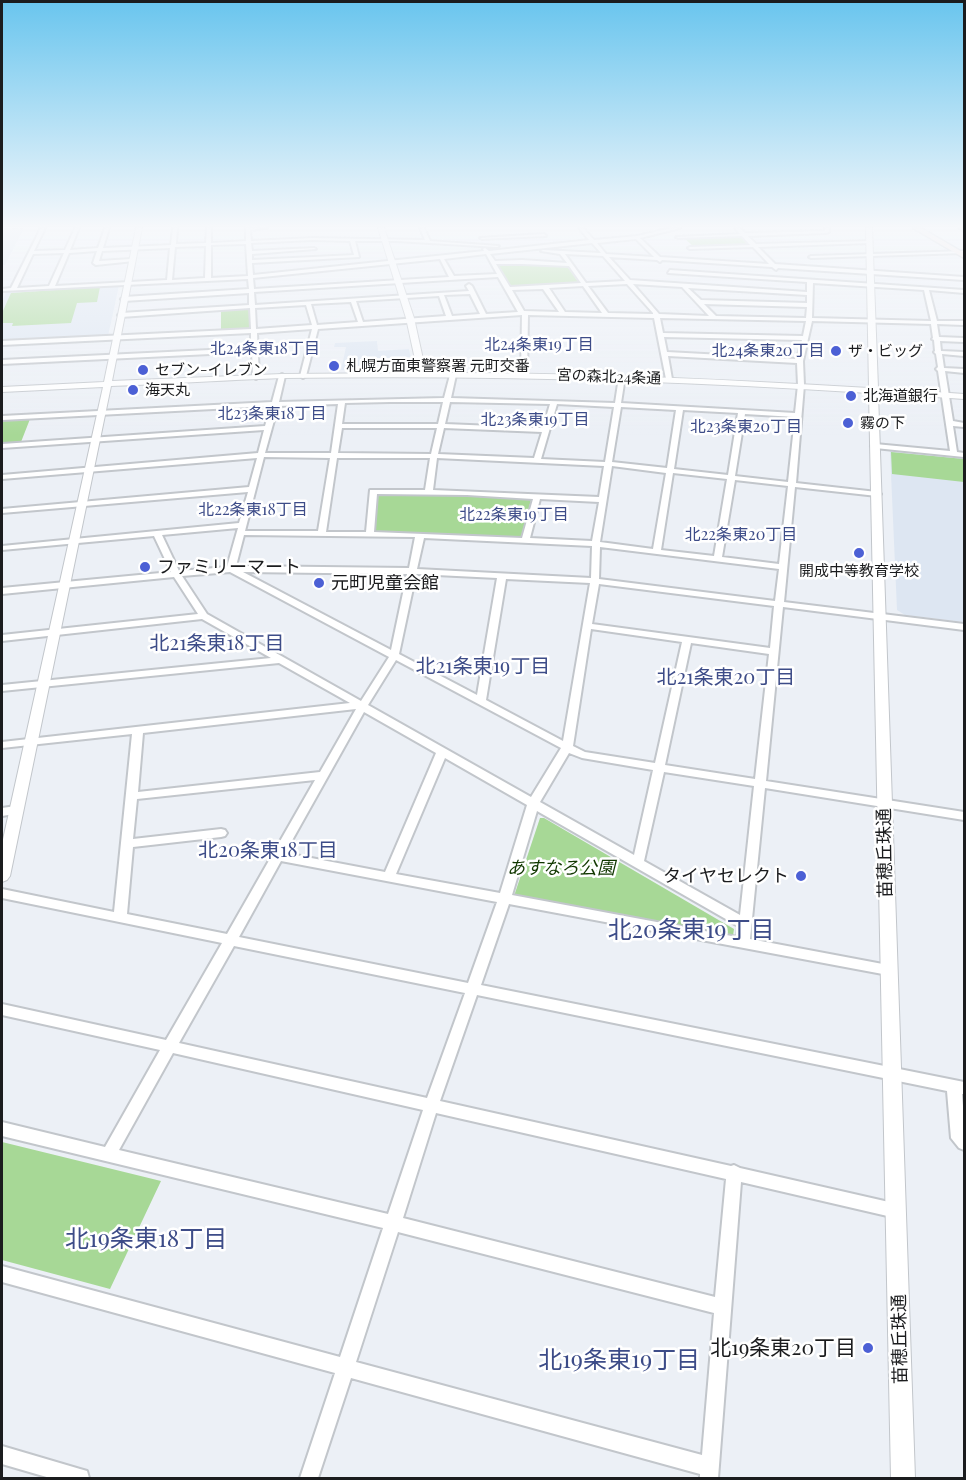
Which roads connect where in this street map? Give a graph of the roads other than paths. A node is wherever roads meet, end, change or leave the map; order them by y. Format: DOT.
graph roads {
  1 [pos="166,297"];
  2 [pos="253,297"];
  3 [pos="402,297"];
  4 [pos="403,297"];
  5 [pos="442,297"];
  6 [pos="474,297"];
  7 [pos="513,297"];
  8 [pos="552,297"];
  9 [pos="594,297"];
  10 [pos="641,297"];
  11 [pos="695,297"];
  12 [pos="790,297"];
  13 [pos="871,297"];
  14 [pos="928,297"];
  15 [pos="124,299"];
  16 [pos="809,299"];
  17 [pos="353,300"];
  18 [pos="700,302"];
  19 [pos="308,303"];
  20 [pos="254,308"];
  21 [pos="524,313"];
  22 [pos="121,315"];
  23 [pos="564,315"];
  24 [pos="607,315"];
  25 [pos="484,316"];
  26 [pos="657,317"];
  27 [pos="715,318"];
  28 [pos="450,319"];
  29 [pos="809,320"];
  30 [pos="410,321"];
  31 [pos="873,321"];
  32 [pos="934,322"];
  33 [pos="964,323"];
  34 [pos="361,324"];
  35 [pos="315,327"];
  36 [pos="255,331"];
  37 [pos="661,334"];
  38 [pos="116,338"];
  39 [pos="804,338"];
  40 [pos="935,339"];
  41 [pos="964,340"];
  42 [pos="2,343"];
  43 [pos="254,350"];
  44 [pos="937,352"];
  45 [pos="665,354"];
  46 [pos="964,354"];
  47 [pos="112,356"];
  48 [pos="800,361"];
  49 [pos="2,362"];
  50 [pos="939,369"];
  51 [pos="964,371"];
  52 [pos="422,375"];
  53 [pos="453,375"];
  54 [pos="524,375"];
  55 [pos="282,376"];
  56 [pos="303,376"];
  57 [pos="256,377"];
  58 [pos="622,378"];
  59 [pos="669,379"];
  60 [pos="107,383"];
  61 [pos="801,385"];
  62 [pos="875,388"];
  63 [pos="2,389"];
  64 [pos="944,394"];
  65 [pos="964,396"];
  66 [pos="447,400"];
  67 [pos="342,402"];
  68 [pos="275,403"];
  69 [pos="554,403"];
  70 [pos="618,404"];
  71 [pos="680,408"];
  72 [pos="742,412"];
  73 [pos="101,413"];
  74 [pos="798,415"];
  75 [pos="2,418"];
  76 [pos="948,423"];
  77 [pos="964,425"];
  78 [pos="338,426"];
  79 [pos="441,426"];
  80 [pos="269,428"];
  81 [pos="546,430"];
  82 [pos="96,439"];
  83 [pos="2,446"];
  84 [pos="875,446"];
  85 [pos="954,454"];
  86 [pos="262,455"];
  87 [pos="964,455"];
  88 [pos="333,456"];
  89 [pos="434,456"];
  90 [pos="537,460"];
  91 [pos="610,464"];
  92 [pos="90,470"];
  93 [pos="669,470"];
  94 [pos="2,477"];
  95 [pos="730,477"];
  96 [pos="792,484"];
  97 [pos="251,489"];
  98 [pos="429,492"];
  99 [pos="877,494"];
  100 [pos="537,497"];
  101 [pos="604,500"];
  102 [pos="82,504"];
  103 [pos="2,511"];
  104 [pos="241,529"];
  105 [pos="157,533"];
  106 [pos="322,534"];
  107 [pos="370,535"];
  108 [pos="420,535"];
  109 [pos="525,540"];
  110 [pos="74,541"];
  111 [pos="597,544"];
  112 [pos="2,548"];
  113 [pos="657,551"];
  114 [pos="718,558"];
  115 [pos="783,567"];
  116 [pos="231,569"];
  117 [pos="413,571"];
  118 [pos="176,574"];
  119 [pos="502,575"];
  120 [pos="595,581"];
  121 [pos="63,585"];
  122 [pos="2,591"];
  123 [pos="780,603"];
  124 [pos="204,616"];
  125 [pos="879,616"];
  126 [pos="588,626"];
  127 [pos="964,627"];
  128 [pos="54,632"];
  129 [pos="2,638"];
  130 [pos="687,640"];
  131 [pos="775,652"];
  132 [pos="394,656"];
  133 [pos="280,660"];
  134 [pos="42,684"];
  135 [pos="2,688"];
  136 [pos="481,701"];
  137 [pos="363,705"];
  138 [pos="138,730"];
  139 [pos="30,742"];
  140 [pos="2,745"];
  141 [pos="567,747"];
  142 [pos="442,751"];
  143 [pos="660,766"];
  144 [pos="324,775"];
  145 [pos="762,783"];
  146 [pos="132,796"];
  147 [pos="534,802"];
  148 [pos="884,803"];
  149 [pos="16,810"];
  150 [pos="2,812"];
  151 [pos="964,816"];
  152 [pos="220,833"];
  153 [pos="127,844"];
  154 [pos="278,856"];
  155 [pos="638,863"];
  156 [pos="2,876"];
  157 [pos="389,877"];
  158 [pos="2,894"];
  159 [pos="504,900"];
  160 [pos="120,918"];
  161 [pos="745,924"];
  162 [pos="230,940"];
  163 [pos="743,942"];
  164 [pos="888,970"];
  165 [pos="474,990"];
  166 [pos="2,1009"];
  167 [pos="171,1046"];
  168 [pos="892,1074"];
  169 [pos="959,1087"];
  170 [pos="432,1104"];
  171 [pos="2,1129"];
  172 [pos="964,1143"];
  173 [pos="109,1154"];
  174 [pos="734,1172"];
  175 [pos="896,1210"];
  176 [pos="393,1223"];
  177 [pos="2,1274"];
  178 [pos="723,1307"];
  179 [pos="347,1368"];
  180 [pos="2,1455"];
  181 [pos="710,1473"];
  182 [pos="80,1479"];
  183 [pos="309,1479"];
  184 [pos="903,1479"];
  1 -- 15 [label="street"];
  2 -- 20 [label="street"];
  3 -- 17 [label="street"];
  4 -- 30 [label="street"];
  5 -- 28 [label="street"];
  6 -- 25 [label="street"];
  7 -- 21 [label="street"];
  8 -- 23 [label="street"];
  9 -- 24 [label="street"];
  10 -- 26 [label="street"];
  11 -- 18 [label="street"];
  12 -- 16 [label="street"];
  13 -- 31 [label="street, 苗穂丘珠通"];
  14 -- 32 [label="street"];
  15 -- 22 [label="street"];
  16 -- 18 [label="street"];
  16 -- 29 [label="street"];
  17 -- 19 [label="street"];
  17 -- 34 [label="street"];
  18 -- 27 [label="street"];
  19 -- 20 [label="street"];
  19 -- 35 [label="street"];
  20 -- 22 [label="street"];
  20 -- 36 [label="street"];
  21 -- 23 [label="street"];
  21 -- 25 [label="street"];
  21 -- 54 [label="street"];
  22 -- 38 [label="street"];
  23 -- 24 [label="street"];
  24 -- 26 [label="street"];
  25 -- 28 [label="street"];
  26 -- 27 [label="street"];
  26 -- 37 [label="street"];
  27 -- 29 [label="street"];
  28 -- 30 [label="street"];
  29 -- 31 [label="street"];
  29 -- 39 [label="street"];
  30 -- 34 [label="street"];
  30 -- 52 [label="street"];
  31 -- 32 [label="street"];
  31 -- 62 [label="street, 苗穂丘珠通"];
  32 -- 33 [label="street"];
  32 -- 40 [label="street"];
  34 -- 35 [label="street"];
  35 -- 36 [label="street"];
  35 -- 56 [label="street"];
  36 -- 38 [label="street"];
  36 -- 43 [label="street"];
  37 -- 39 [label="street"];
  37 -- 45 [label="street"];
  38 -- 42 [label="street"];
  38 -- 47 [label="street"];
  39 -- 48 [label="street"];
  40 -- 41 [label="street"];
  40 -- 44 [label="street"];
  43 -- 47 [label="street"];
  43 -- 57 [label="street"];
  44 -- 46 [label="street"];
  44 -- 50 [label="street"];
  45 -- 48 [label="street"];
  45 -- 59 [label="street"];
  47 -- 49 [label="street"];
  47 -- 60 [label="street"];
  48 -- 61 [label="street"];
  50 -- 51 [label="street"];
  50 -- 64 [label="street"];
  52 -- 53 [label="street, 宮の森北24条通"];
  52 -- 56 [label="street, 宮の森北24条通"];
  53 -- 54 [label="street, 宮の森北24条通"];
  53 -- 66 [label="street"];
  54 -- 58 [label="street, 宮の森北24条通"];
  55 -- 56 [label="street, 宮の森北24条通"];
  55 -- 57 [label="street, 宮の森北24条通"];
  55 -- 68 [label="street"];
  57 -- 60 [label="street, 宮の森北24条通"];
  58 -- 59 [label="street, 宮の森北24条通"];
  58 -- 70 [label="street"];
  59 -- 61 [label="street, 宮の森北24条通"];
  60 -- 63 [label="street, 宮の森北24条通"];
  60 -- 73 [label="street"];
  61 -- 62 [label="street, 宮の森北24条通"];
  61 -- 74 [label="street"];
  62 -- 64 [label="street, 宮の森北24条通"];
  62 -- 84 [label="street, 苗穂丘珠通"];
  64 -- 65 [label="street, 宮の森北24条通"];
  64 -- 76 [label="street"];
  66 -- 67 [label="street"];
  66 -- 69 [label="street"];
  66 -- 79 [label="street"];
  67 -- 68 [label="street"];
  67 -- 78 [label="street"];
  68 -- 73 [label="street"];
  68 -- 80 [label="street"];
  69 -- 70 [label="street"];
  69 -- 81 [label="street"];
  70 -- 71 [label="street"];
  70 -- 91 [label="street"];
  71 -- 72 [label="street"];
  71 -- 93 [label="street"];
  72 -- 74 [label="street"];
  72 -- 95 [label="street"];
  73 -- 75 [label="street"];
  73 -- 82 [label="street"];
  74 -- 96 [label="street"];
  76 -- 77 [label="street"];
  76 -- 85 [label="street"];
  78 -- 79 [label="street"];
  78 -- 88 [label="street"];
  79 -- 81 [label="street"];
  79 -- 89 [label="street"];
  80 -- 82 [label="street"];
  80 -- 86 [label="street"];
  81 -- 90 [label="street"];
  82 -- 83 [label="street"];
  82 -- 92 [label="street"];
  84 -- 85 [label="street"];
  84 -- 99 [label="street, 苗穂丘珠通"];
  85 -- 87 [label="street"];
  86 -- 88 [label="street"];
  86 -- 92 [label="street"];
  86 -- 97 [label="street"];
  88 -- 89 [label="street"];
  88 -- 106 [label="street"];
  89 -- 90 [label="street"];
  89 -- 98 [label="street"];
  90 -- 91 [label="street"];
  91 -- 93 [label="street"];
  91 -- 101 [label="street"];
  92 -- 94 [label="street"];
  92 -- 102 [label="street"];
  93 -- 95 [label="street"];
  93 -- 113 [label="street"];
  95 -- 96 [label="street"];
  95 -- 114 [label="street"];
  96 -- 99 [label="street"];
  96 -- 115 [label="street"];
  97 -- 102 [label="street"];
  97 -- 104 [label="street"];
  98 -- 100 [label="street"];
  98 -- 107 [label="street"];
  99 -- 125 [label="street, 苗穂丘珠通"];
  100 -- 101 [label="street"];
  100 -- 109 [label="street"];
  101 -- 111 [label="street"];
  102 -- 103 [label="street"];
  102 -- 110 [label="street"];
  104 -- 105 [label="street"];
  104 -- 106 [label="street"];
  104 -- 116 [label="street"];
  105 -- 110 [label="street"];
  105 -- 118 [label="street"];
  106 -- 107 [label="street"];
  107 -- 108 [label="street"];
  108 -- 109 [label="street"];
  108 -- 117 [label="street"];
  109 -- 111 [label="street"];
  110 -- 112 [label="street"];
  110 -- 121 [label="street"];
  111 -- 113 [label="street"];
  111 -- 120 [label="street"];
  113 -- 114 [label="street"];
  114 -- 115 [label="street"];
  115 -- 123 [label="street"];
  116 -- 117 [label="street"];
  116 -- 118 [label="street"];
  116 -- 132 [label="street"];
  117 -- 119 [label="street"];
  117 -- 132 [label="street"];
  118 -- 121 [label="street"];
  118 -- 124 [label="street"];
  119 -- 120 [label="street"];
  119 -- 136 [label="street"];
  120 -- 123 [label="street"];
  120 -- 126 [label="street"];
  121 -- 122 [label="street"];
  121 -- 128 [label="street"];
  123 -- 125 [label="street"];
  123 -- 131 [label="street"];
  124 -- 128 [label="street"];
  124 -- 133 [label="street"];
  125 -- 127 [label="street"];
  125 -- 148 [label="street, 苗穂丘珠通"];
  126 -- 130 [label="street"];
  126 -- 141 [label="street"];
  128 -- 129 [label="street"];
  128 -- 134 [label="street"];
  130 -- 131 [label="street"];
  130 -- 143 [label="street"];
  131 -- 145 [label="street"];
  132 -- 136 [label="street"];
  132 -- 137 [label="street"];
  133 -- 134 [label="street"];
  133 -- 137 [label="street"];
  134 -- 135 [label="street"];
  134 -- 139 [label="street"];
  136 -- 141 [label="street"];
  137 -- 138 [label="street"];
  137 -- 142 [label="street"];
  137 -- 144 [label="street"];
  138 -- 139 [label="street"];
  138 -- 146 [label="street"];
  139 -- 140 [label="street"];
  139 -- 149 [label="street"];
  141 -- 143 [label="street"];
  141 -- 147 [label="street"];
  142 -- 147 [label="street"];
  142 -- 157 [label="street"];
  143 -- 145 [label="street"];
  143 -- 155 [label="street"];
  144 -- 146 [label="street"];
  144 -- 154 [label="street"];
  145 -- 148 [label="street"];
  145 -- 161 [label="street"];
  146 -- 153 [label="street"];
  147 -- 155 [label="street"];
  147 -- 159 [label="street"];
  148 -- 151 [label="street"];
  148 -- 164 [label="street, 苗穂丘珠通"];
  149 -- 150 [label="street"];
  149 -- 156 [label="street"];
  152 -- 153 [label="street"];
  153 -- 160 [label="street"];
  154 -- 157 [label="street"];
  154 -- 162 [label="street"];
  155 -- 161 [label="street"];
  157 -- 159 [label="street"];
  158 -- 160 [label="street"];
  159 -- 163 [label="street"];
  159 -- 165 [label="street"];
  160 -- 162 [label="street"];
  161 -- 163 [label="street"];
  162 -- 165 [label="street"];
  162 -- 167 [label="street"];
  163 -- 164 [label="street"];
  164 -- 168 [label="street, 苗穂丘珠通"];
  165 -- 168 [label="street"];
  165 -- 170 [label="street"];
  166 -- 167 [label="street"];
  167 -- 170 [label="street"];
  167 -- 173 [label="street"];
  168 -- 169 [label="street"];
  168 -- 175 [label="street, 苗穂丘珠通"];
  169 -- 172 [label="street"];
  170 -- 174 [label="street"];
  170 -- 176 [label="street"];
  171 -- 173 [label="street"];
  173 -- 176 [label="street"];
  174 -- 175 [label="street"];
  174 -- 178 [label="street"];
  175 -- 184 [label="street, 苗穂丘珠通"];
  176 -- 178 [label="street"];
  176 -- 179 [label="street"];
  177 -- 179 [label="street"];
  178 -- 181 [label="street"];
  179 -- 181 [label="street"];
  179 -- 183 [label="street"];
  180 -- 182 [label="street"];
}
